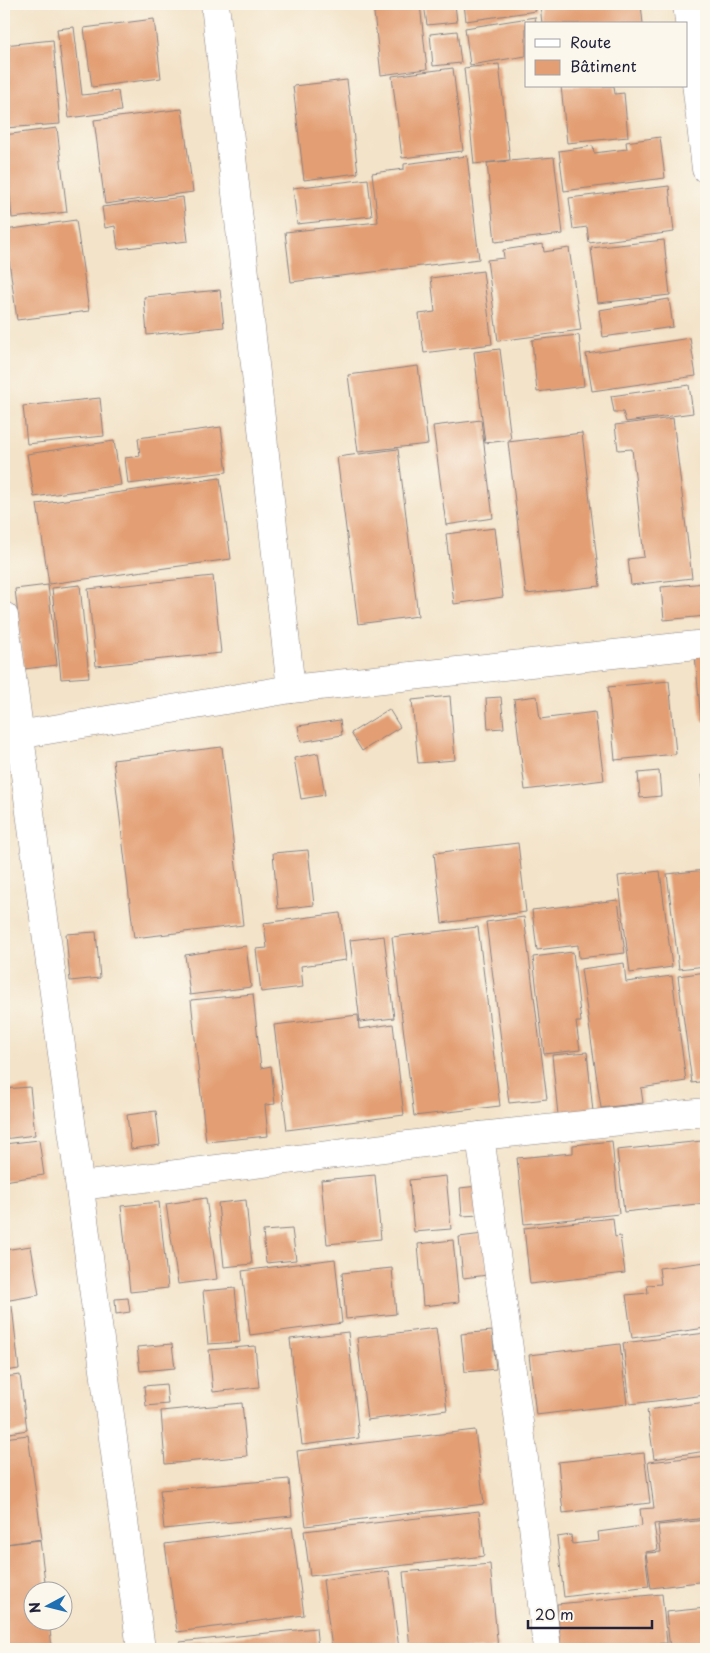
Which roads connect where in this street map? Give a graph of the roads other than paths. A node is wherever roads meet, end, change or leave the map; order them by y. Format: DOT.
graph roads {
  1 [pos="215,4"];
  2 [pos="688,4"];
  3 [pos="706,169"];
  4 [pos="4,616"];
  5 [pos="706,644"];
  6 [pos="291,689"];
  7 [pos="18,735"];
  8 [pos="706,1112"];
  9 [pos="480,1136"];
  10 [pos="80,1186"];
  11 [pos="142,1649"];
  12 [pos="547,1649"];
  1 -- 6 [label="street"];
  2 -- 3 [label="street"];
  4 -- 7 [label="street"];
  5 -- 6 [label="street"];
  6 -- 7 [label="street"];
  7 -- 10 [label="street"];
  8 -- 9 [label="street"];
  9 -- 10 [label="street"];
  9 -- 12 [label="street"];
  10 -- 11 [label="street"];
}
